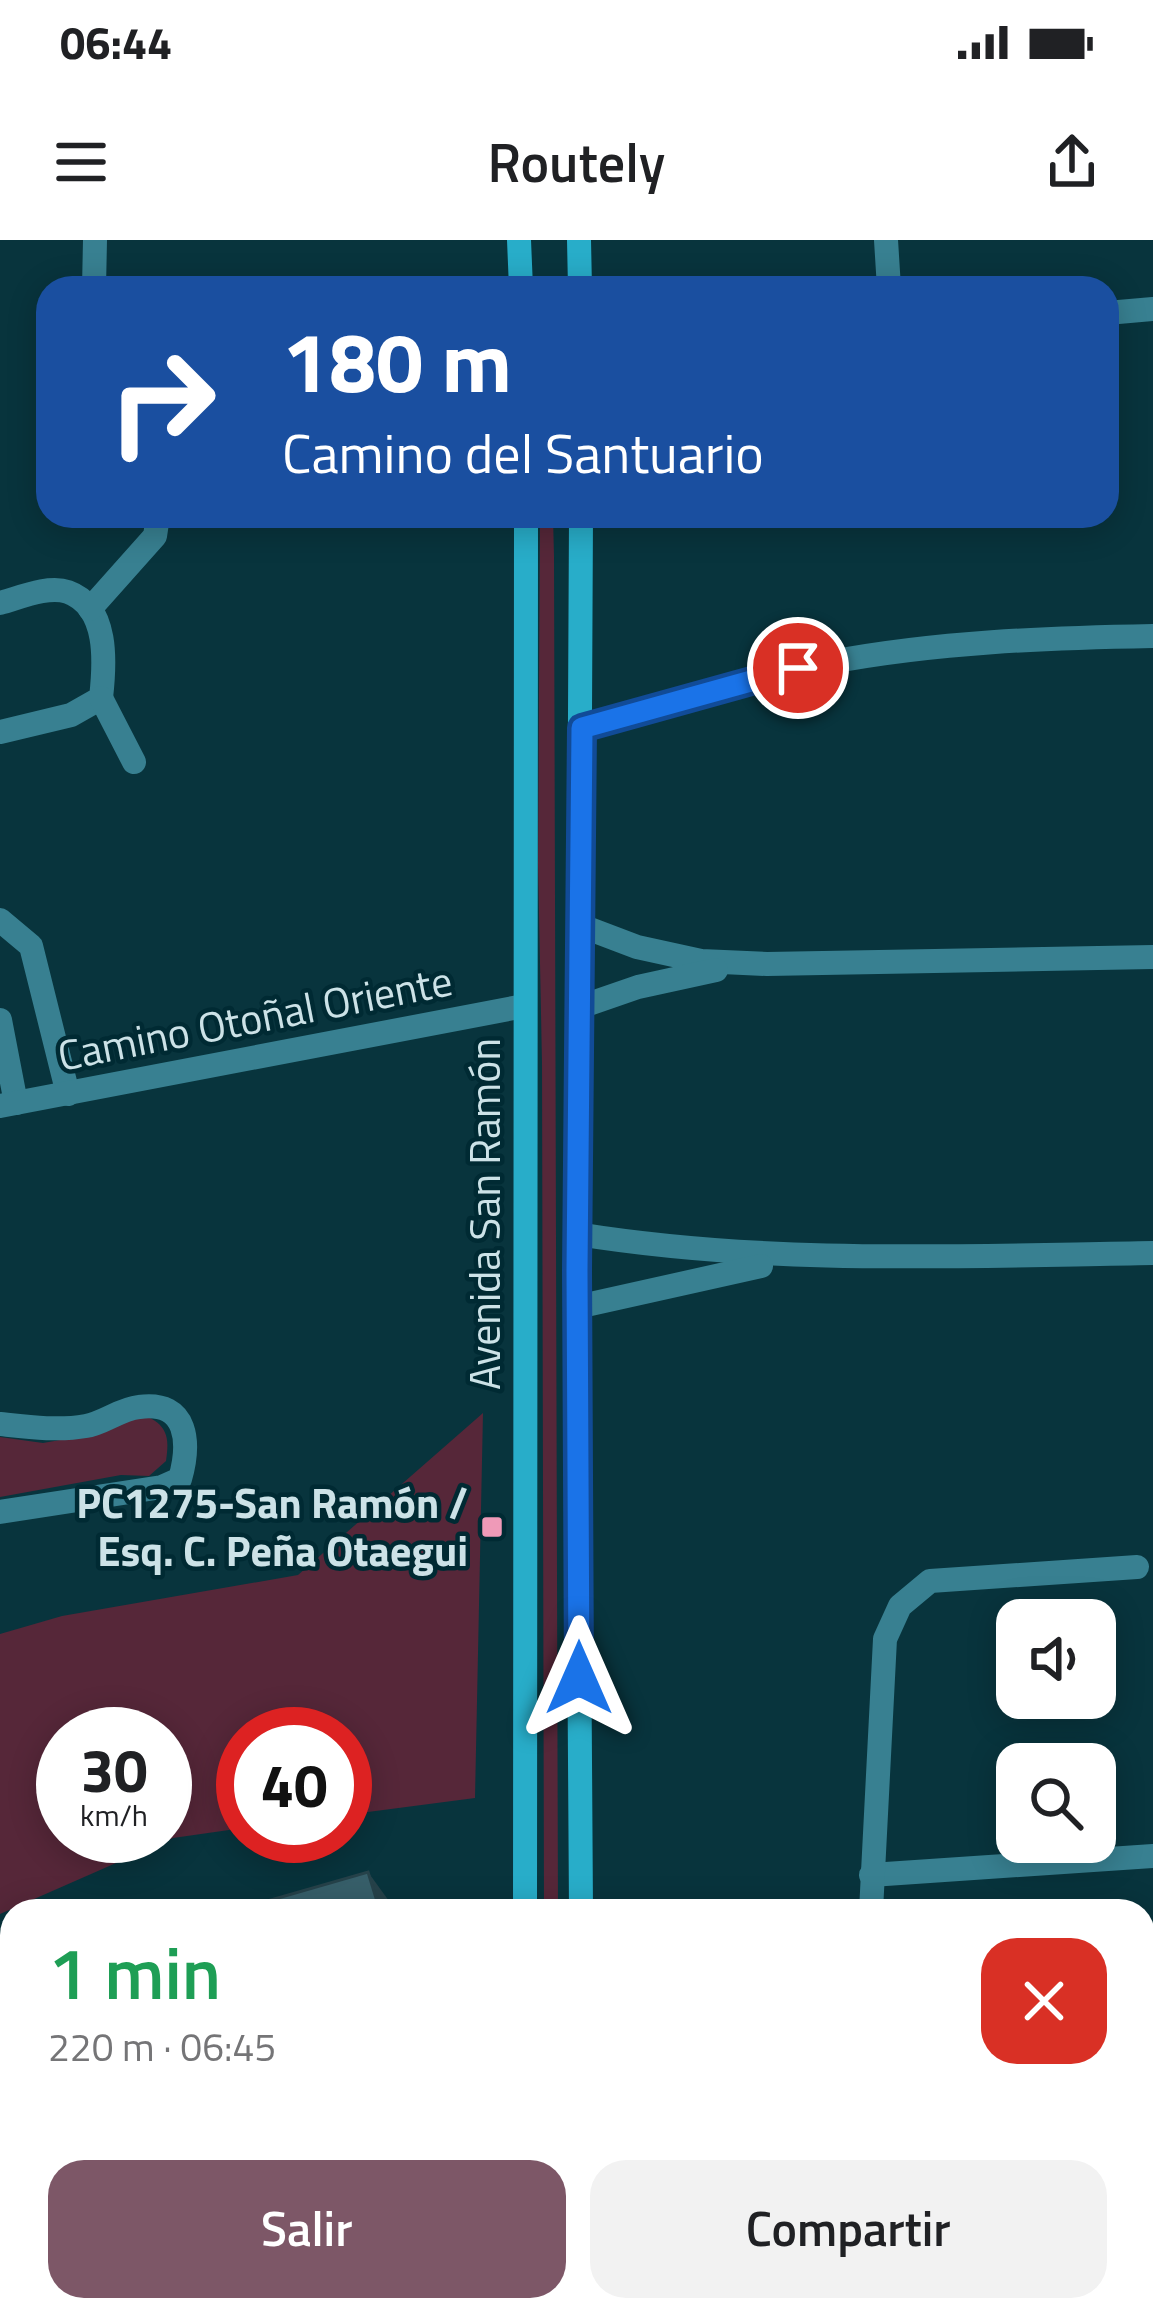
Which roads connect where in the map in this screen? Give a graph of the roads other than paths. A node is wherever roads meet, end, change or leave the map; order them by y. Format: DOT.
graph roads {
  1 [pos="94,240"];
  2 [pos="519,240"];
  3 [pos="579,240"];
  4 [pos="886,240"];
  5 [pos="94,276"];
  6 [pos="520,276"];
  7 [pos="580,276"];
  8 [pos="888,276"];
  9 [pos="1153,309"];
  10 [pos="1119,313"];
  11 [pos="156,528"];
  12 [pos="526,528"];
  13 [pos="581,528"];
  14 [pos="0,603"];
  15 [pos="90,609"];
  16 [pos="1153,636"];
  17 [pos="101,698"];
  18 [pos="582,728"];
  19 [pos="0,732"];
  20 [pos="134,762"];
  21 [pos="0,920"];
  22 [pos="579,926"];
  23 [pos="1153,957"];
  24 [pos="767,964"];
  25 [pos="524,1006"];
  26 [pos="580,1007"];
  27 [pos="0,1020"];
  28 [pos="68,1094"];
  29 [pos="8,1105"];
  30 [pos="578,1234"];
  31 [pos="1153,1253"];
  32 [pos="811,1258"];
  33 [pos="577,1306"];
  34 [pos="0,1424"];
  35 [pos="0,1512"];
  36 [pos="1137,1567"];
  37 [pos="1153,1856"];
  38 [pos="871,1874"];
  39 [pos="525,1899"];
  40 [pos="580,1899"];
  41 [pos="871,1899"];
  1 -- 5 [label="street"];
  2 -- 6 [label="street"];
  3 -- 7 [label="street"];
  4 -- 8 [label="street"];
  9 -- 10 [label="street"];
  11 -- 15 [label="street"];
  12 -- 25 [label="street, Avenida San Ramón"];
  13 -- 18 [label="street"];
  14 -- 15 [label="street"];
  15 -- 17 [label="street"];
  16 -- 18 [label="street"];
  17 -- 19 [label="street"];
  17 -- 20 [label="street"];
  18 -- 22 [label="street"];
  21 -- 28 [label="street"];
  22 -- 24 [label="street"];
  22 -- 26 [label="street"];
  23 -- 24 [label="street"];
  24 -- 26 [label="street"];
  25 -- 28 [label="street, Camino Otoñal Oriente"];
  25 -- 39 [label="street, Avenida San Ramón"];
  26 -- 30 [label="street"];
  27 -- 29 [label="street"];
  28 -- 29 [label="street, Camino Otoñal Oriente"];
  30 -- 32 [label="street"];
  30 -- 33 [label="street"];
  31 -- 32 [label="street"];
  32 -- 33 [label="street"];
  33 -- 40 [label="street"];
  34 -- 35 [label="street"];
  36 -- 38 [label="street"];
  37 -- 38 [label="street"];
  38 -- 41 [label="street"];
}
